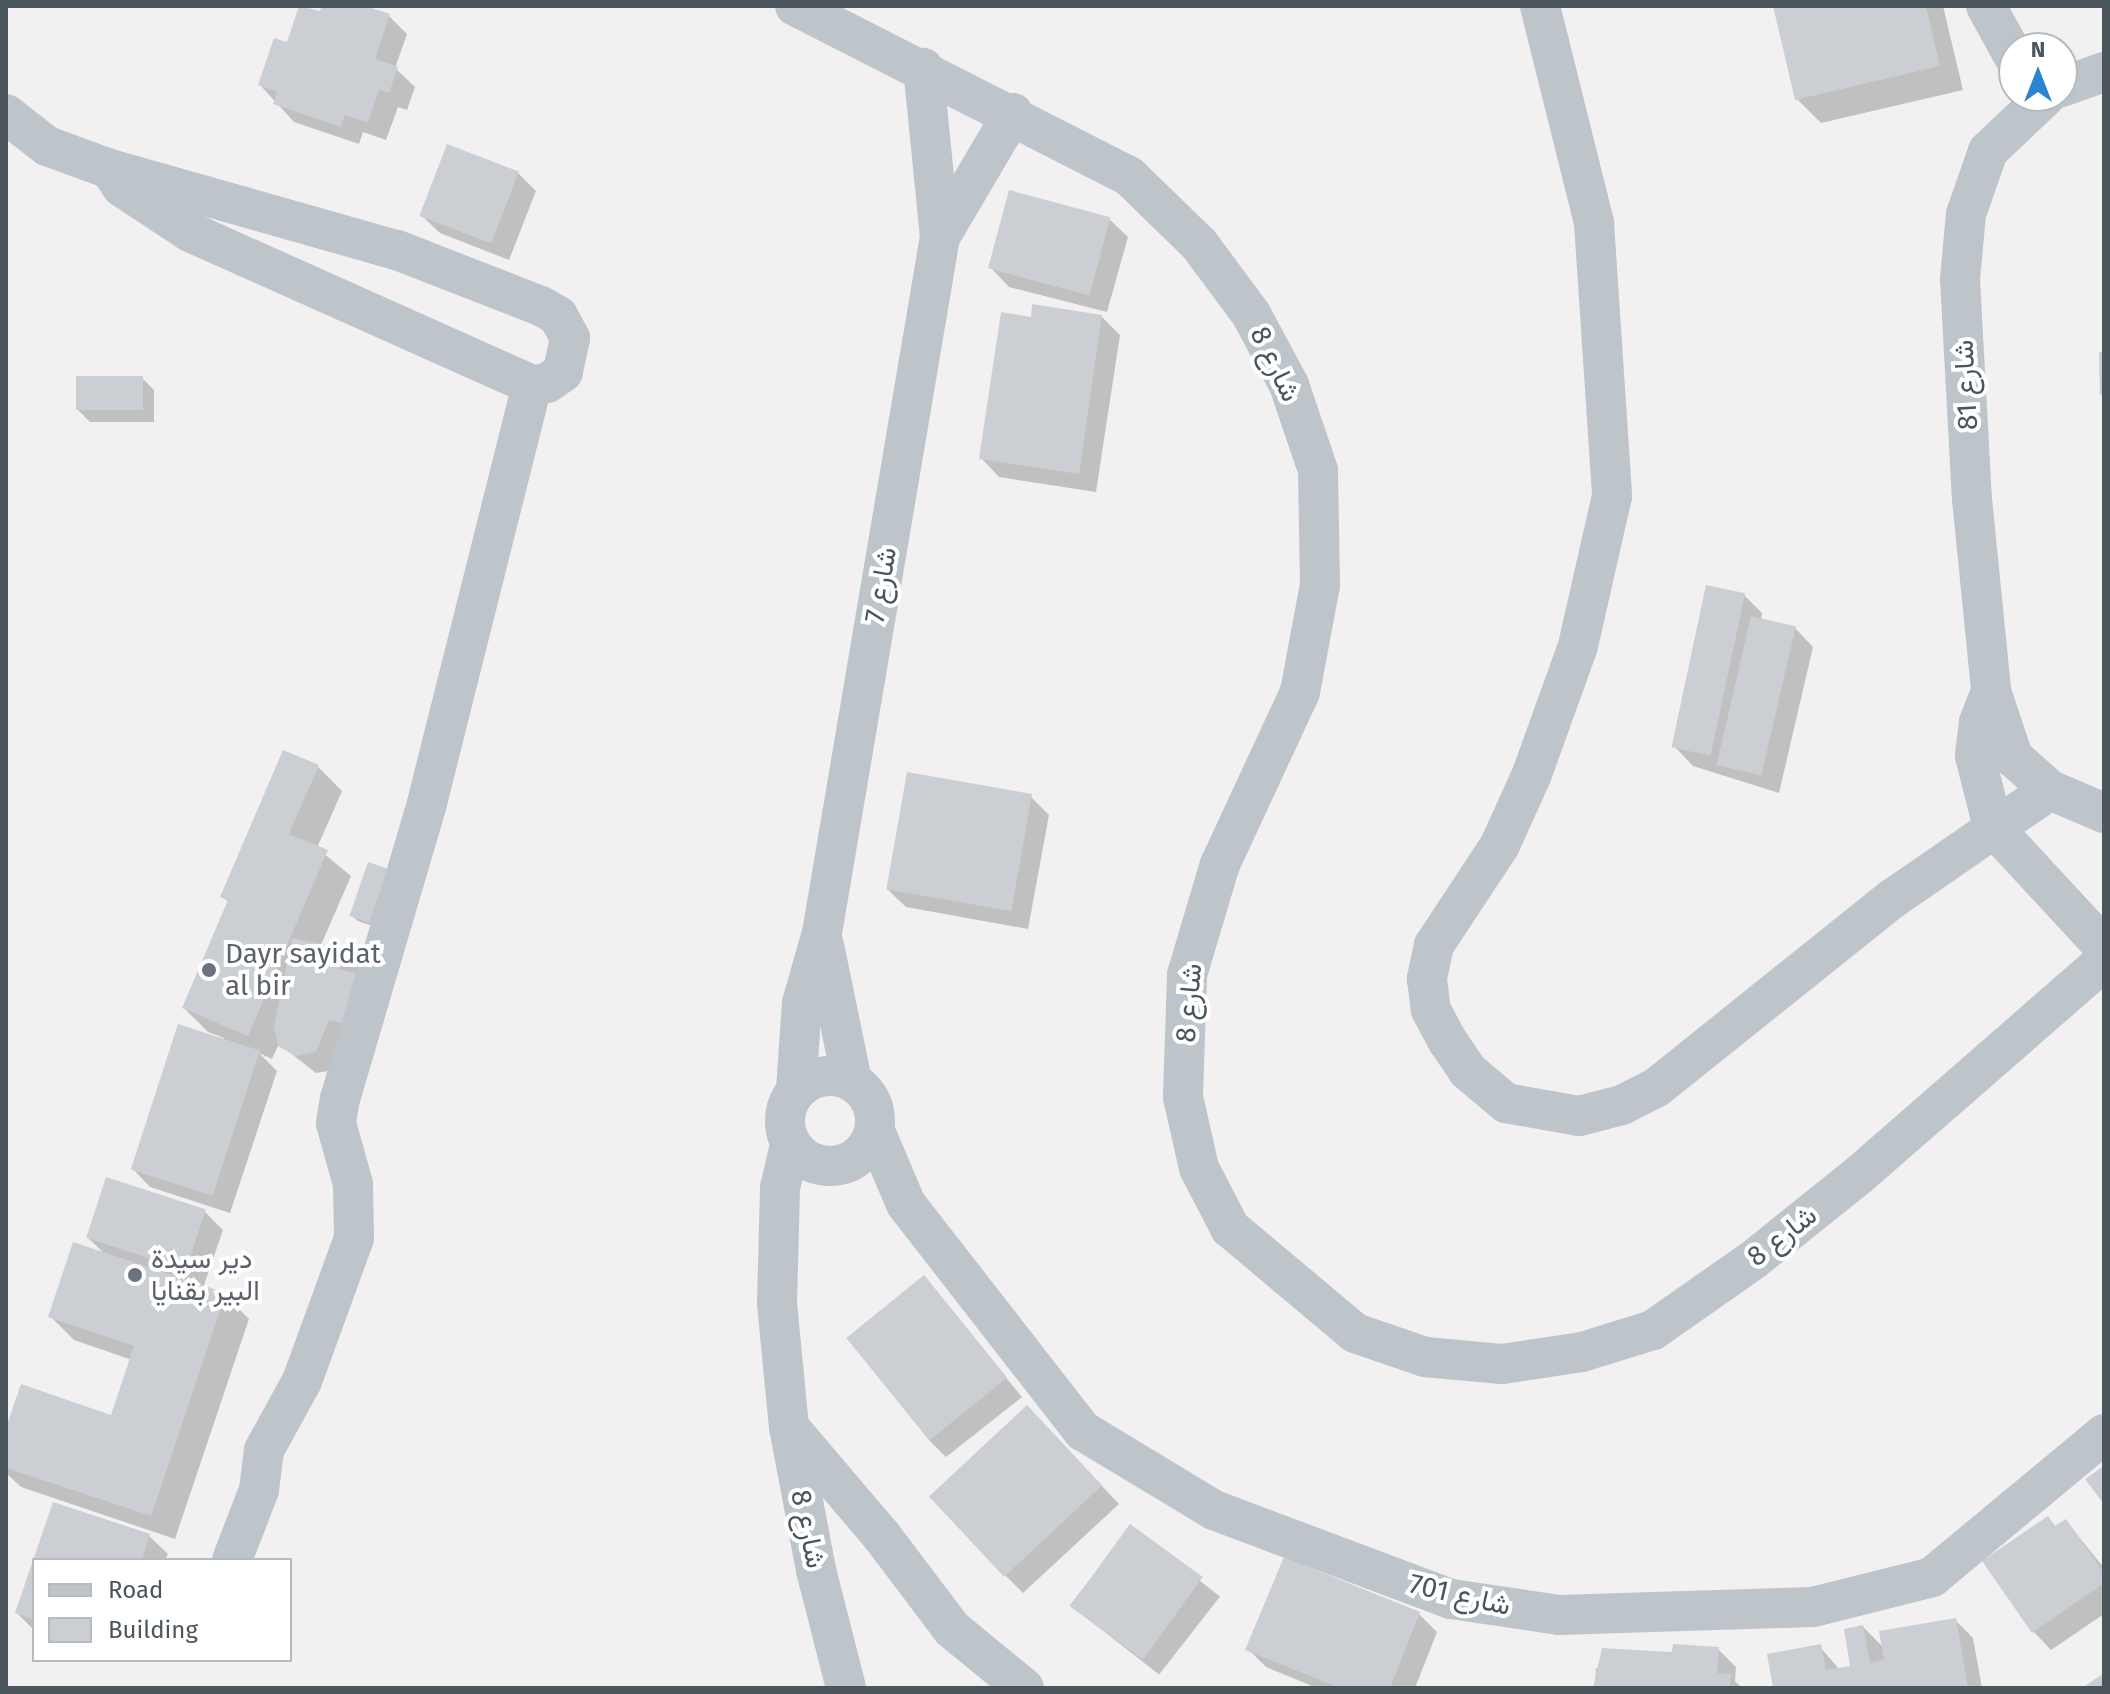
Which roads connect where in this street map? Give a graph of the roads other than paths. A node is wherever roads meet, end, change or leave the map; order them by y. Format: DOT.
graph roads {
  1 [pos="795,6"];
  2 [pos="1540,6"];
  3 [pos="1986,6"];
  4 [pos="2000,32"];
  5 [pos="923,68"];
  6 [pos="2104,72"];
  7 [pos="2078,82"];
  8 [pos="2028,112"];
  9 [pos="1013,113"];
  10 [pos="6,114"];
  11 [pos="110,169"];
  12 [pos="940,237"];
  13 [pos="532,385"];
  14 [pos="1991,691"];
  15 [pos="2050,790"];
  16 [pos="2104,813"];
  17 [pos="1993,827"];
  18 [pos="822,933"];
  19 [pos="2104,947"];
  20 [pos="2104,961"];
  21 [pos="852,1081"];
  22 [pos="796,1090"];
  23 [pos="875,1131"];
  24 [pos="790,1145"];
  25 [pos="840,1165"];
  26 [pos="906,1204"];
  27 [pos="779,1225"];
  28 [pos="789,1427"];
  29 [pos="2104,1434"];
  30 [pos="233,1558"];
  31 [pos="846,1688"];
  32 [pos="1024,1688"];
  1 -- 5 [label="street, شارع 8"];
  2 -- 17 [label="street"];
  3 -- 4 [label="street"];
  5 -- 9 [label="street, شارع 8"];
  5 -- 12 [label="street"];
  6 -- 7 [label="street, شارع 81"];
  8 -- 14 [label="street, شارع 81"];
  9 -- 12 [label="street"];
  9 -- 20 [label="street, شارع 8"];
  10 -- 11 [label="street"];
  11 -- 13 [label="street"];
  11 -- 13 [label="street"];
  12 -- 18 [label="street, شارع 7"];
  13 -- 30 [label="street"];
  14 -- 15 [label="street, شارع 81"];
  14 -- 17 [label="street, شارع 81"];
  15 -- 16 [label="street, شارع 81"];
  15 -- 17 [label="street"];
  17 -- 19 [label="street, شارع 81"];
  18 -- 21 [label="street, شارع 7"];
  18 -- 22 [label="street, شارع 7"];
  21 -- 22 [label="street"];
  21 -- 23 [label="street"];
  22 -- 24 [label="street"];
  23 -- 25 [label="street"];
  23 -- 26 [label="street, شارع 701"];
  24 -- 25 [label="street"];
  24 -- 27 [label="street, شارع 8"];
  25 -- 26 [label="street, شارع 701"];
  25 -- 27 [label="street"];
  26 -- 29 [label="street, شارع 701"];
  27 -- 28 [label="street, شارع 8"];
  28 -- 31 [label="street, شارع 8"];
  28 -- 32 [label="street"];
}
